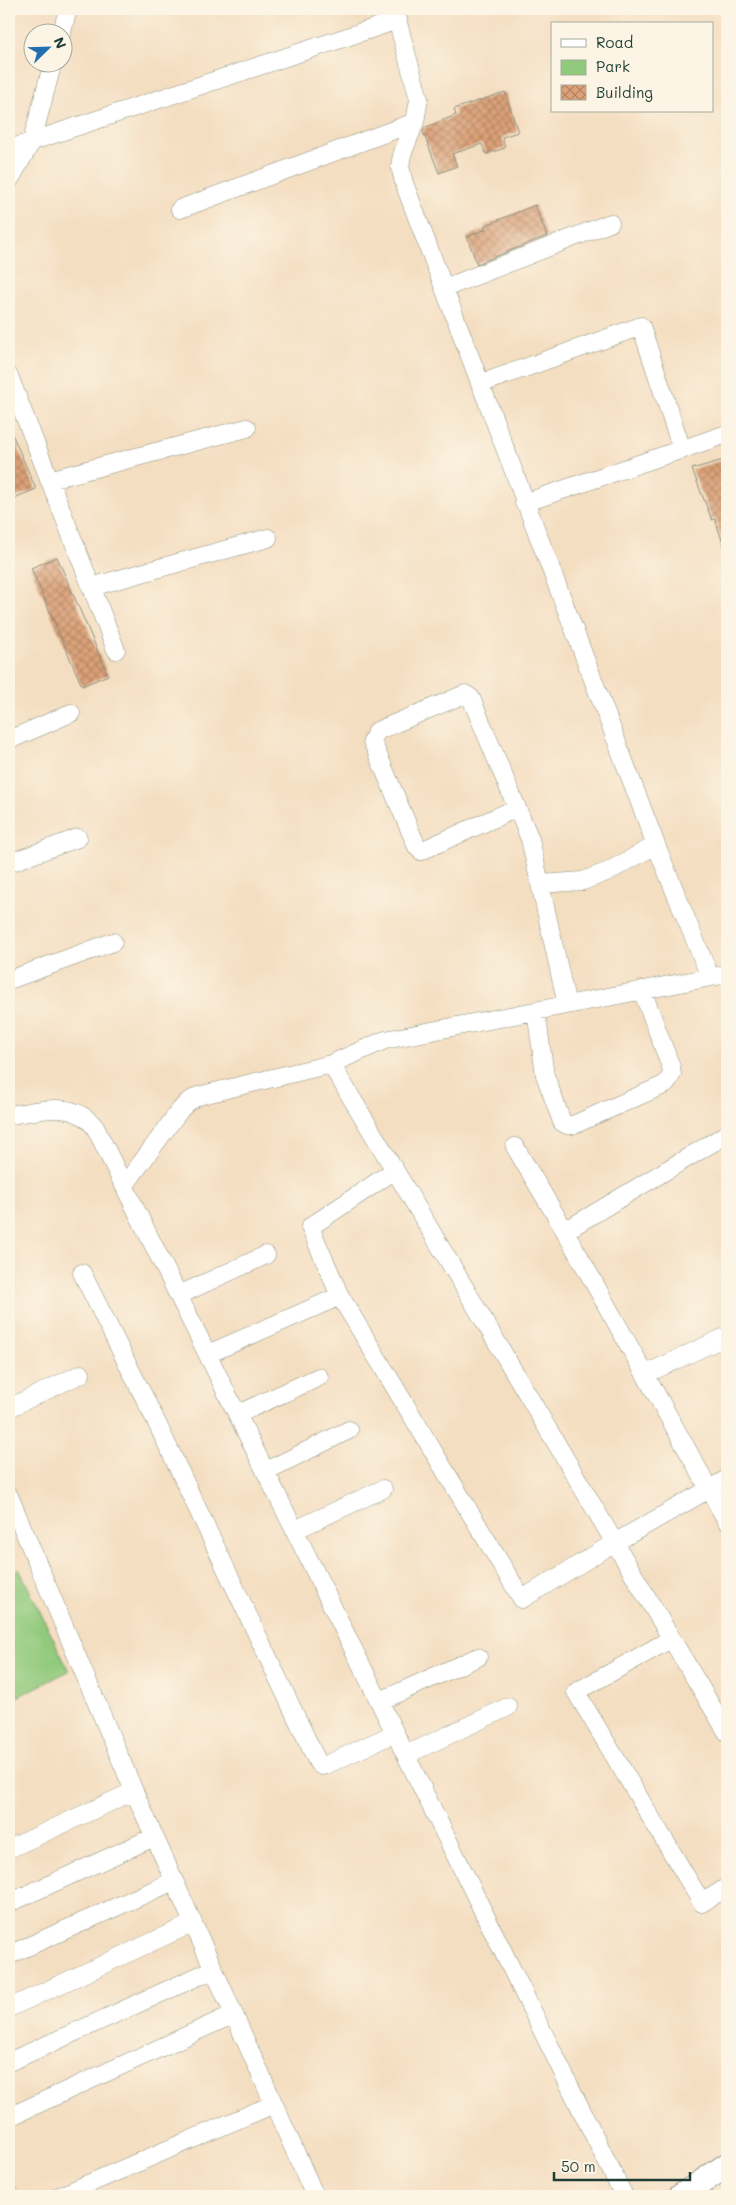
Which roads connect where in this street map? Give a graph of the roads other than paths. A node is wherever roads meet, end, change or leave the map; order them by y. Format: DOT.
graph roads {
  1 [pos="68,9"];
  2 [pos="396,14"];
  3 [pos="65,22"];
  4 [pos="50,72"];
  5 [pos="415,122"];
  6 [pos="32,141"];
  7 [pos="9,149"];
  8 [pos="9,181"];
  9 [pos="180,209"];
  10 [pos="610,223"];
  11 [pos="445,288"];
  12 [pos="9,376"];
  13 [pos="480,384"];
  14 [pos="247,428"];
  15 [pos="727,434"];
  16 [pos="682,450"];
  17 [pos="50,480"];
  18 [pos="524,503"];
  19 [pos="268,538"];
  20 [pos="91,587"];
  21 [pos="116,650"];
  22 [pos="71,712"];
  23 [pos="9,740"];
  24 [pos="517,808"];
  25 [pos="78,838"];
  26 [pos="656,845"];
  27 [pos="9,863"];
  28 [pos="540,884"];
  29 [pos="113,942"];
  30 [pos="719,975"];
  31 [pos="9,980"];
  32 [pos="642,990"];
  33 [pos="567,1005"];
  34 [pos="536,1011"];
  35 [pos="331,1064"];
  36 [pos="9,1116"];
  37 [pos="727,1134"];
  38 [pos="515,1147"];
  39 [pos="395,1170"];
  40 [pos="125,1185"];
  41 [pos="565,1231"];
  42 [pos="266,1254"];
  43 [pos="82,1273"];
  44 [pos="179,1295"];
  45 [pos="340,1296"];
  46 [pos="727,1336"];
  47 [pos="208,1354"];
  48 [pos="80,1374"];
  49 [pos="646,1374"];
  50 [pos="319,1377"];
  51 [pos="9,1408"];
  52 [pos="238,1414"];
  53 [pos="349,1430"];
  54 [pos="266,1471"];
  55 [pos="727,1479"];
  56 [pos="709,1488"];
  57 [pos="383,1489"];
  58 [pos="9,1496"];
  59 [pos="727,1521"];
  60 [pos="295,1530"];
  61 [pos="614,1543"];
  62 [pos="672,1639"];
  63 [pos="478,1657"];
  64 [pos="380,1701"];
  65 [pos="508,1707"];
  66 [pos="727,1732"];
  67 [pos="395,1734"];
  68 [pos="406,1755"];
  69 [pos="134,1790"];
  70 [pos="154,1837"];
  71 [pos="9,1849"];
  72 [pos="174,1881"];
  73 [pos="727,1887"];
  74 [pos="9,1903"];
  75 [pos="193,1924"];
  76 [pos="9,1955"];
  77 [pos="214,1970"];
  78 [pos="9,2008"];
  79 [pos="234,2014"];
  80 [pos="9,2062"];
  81 [pos="274,2104"];
  82 [pos="9,2117"];
  83 [pos="727,2165"];
  84 [pos="60,2196"];
  85 [pos="315,2196"];
  86 [pos="624,2196"];
  87 [pos="681,2196"];
  1 -- 3 [label="street"];
  2 -- 5 [label="street"];
  2 -- 6 [label="street"];
  4 -- 6 [label="street"];
  5 -- 9 [label="street"];
  5 -- 11 [label="street"];
  6 -- 7 [label="street"];
  6 -- 8 [label="street"];
  10 -- 11 [label="street"];
  11 -- 13 [label="street"];
  12 -- 17 [label="street"];
  13 -- 16 [label="street"];
  13 -- 18 [label="street"];
  14 -- 17 [label="street"];
  15 -- 16 [label="street"];
  16 -- 18 [label="street"];
  17 -- 20 [label="street"];
  18 -- 26 [label="street"];
  19 -- 20 [label="street"];
  20 -- 21 [label="street"];
  22 -- 23 [label="street"];
  24 -- 24 [label="street"];
  24 -- 28 [label="street"];
  25 -- 27 [label="street"];
  26 -- 28 [label="street"];
  26 -- 30 [label="street"];
  28 -- 33 [label="street"];
  29 -- 31 [label="street"];
  30 -- 32 [label="street"];
  32 -- 33 [label="street"];
  32 -- 34 [label="street"];
  33 -- 34 [label="street"];
  34 -- 35 [label="street"];
  35 -- 39 [label="street"];
  35 -- 40 [label="street"];
  36 -- 40 [label="street"];
  37 -- 41 [label="street"];
  38 -- 41 [label="street"];
  39 -- 45 [label="street"];
  39 -- 61 [label="street"];
  40 -- 44 [label="street"];
  41 -- 49 [label="street"];
  42 -- 44 [label="street"];
  43 -- 67 [label="street"];
  44 -- 47 [label="street"];
  45 -- 47 [label="street"];
  45 -- 61 [label="street"];
  46 -- 49 [label="street"];
  47 -- 52 [label="street"];
  48 -- 51 [label="street"];
  49 -- 56 [label="street"];
  50 -- 52 [label="street"];
  52 -- 54 [label="street"];
  53 -- 54 [label="street"];
  54 -- 60 [label="street"];
  55 -- 56 [label="street"];
  56 -- 59 [label="street"];
  56 -- 61 [label="street"];
  57 -- 60 [label="street"];
  58 -- 69 [label="street"];
  60 -- 64 [label="street"];
  61 -- 62 [label="street"];
  62 -- 66 [label="street"];
  62 -- 73 [label="street"];
  63 -- 64 [label="street"];
  64 -- 67 [label="street"];
  65 -- 68 [label="street"];
  67 -- 68 [label="street"];
  68 -- 86 [label="street"];
  69 -- 70 [label="street"];
  69 -- 71 [label="street"];
  70 -- 72 [label="street"];
  70 -- 74 [label="street"];
  72 -- 75 [label="street"];
  72 -- 76 [label="street"];
  75 -- 77 [label="street"];
  75 -- 78 [label="street"];
  77 -- 79 [label="street"];
  77 -- 80 [label="street"];
  79 -- 81 [label="street"];
  79 -- 82 [label="street"];
  81 -- 84 [label="street"];
  81 -- 85 [label="street"];
  83 -- 87 [label="main road"];
}
